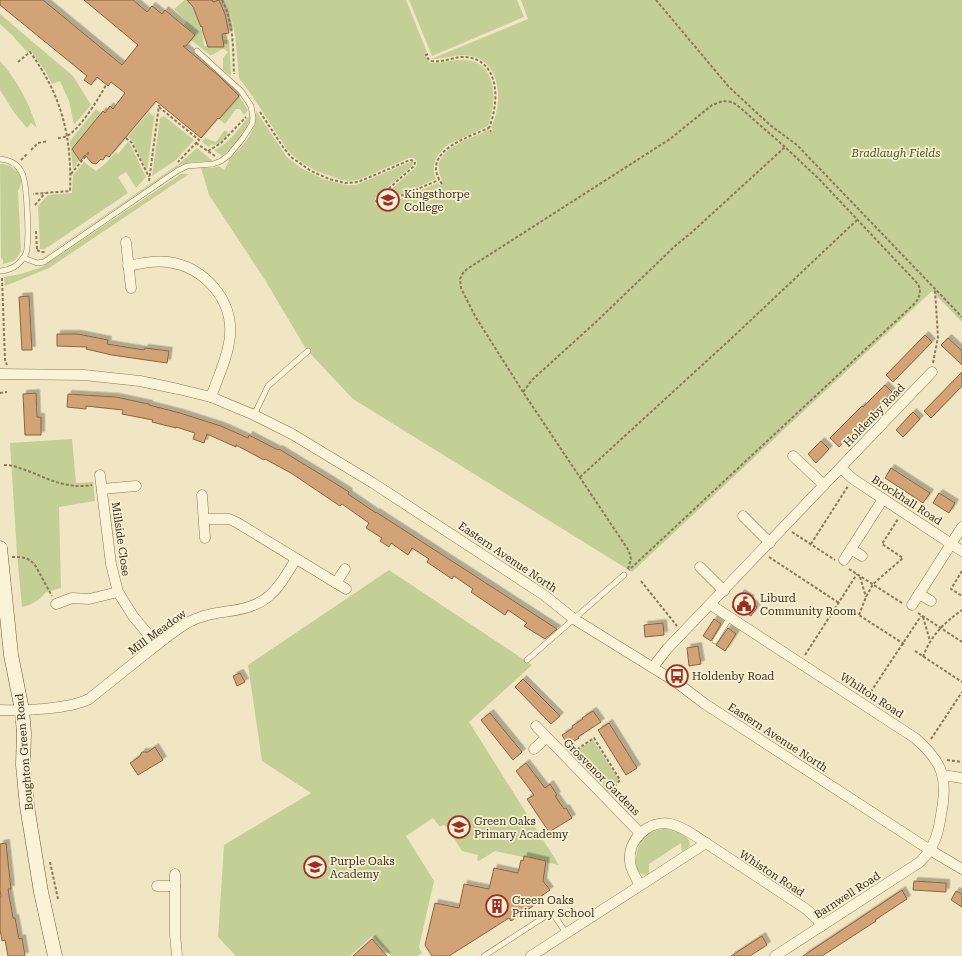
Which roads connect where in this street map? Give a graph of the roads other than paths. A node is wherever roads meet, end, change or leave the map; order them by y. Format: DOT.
graph roads {
  1 [pos="197,51"];
  2 [pos="0,159"];
  3 [pos="126,242"];
  4 [pos="24,258"];
  5 [pos="128,266"];
  6 [pos="0,271"];
  7 [pos="131,288"];
  8 [pos="308,351"];
  9 [pos="932,372"];
  10 [pos="0,374"];
  11 [pos="211,397"];
  12 [pos="254,415"];
  13 [pos="793,456"];
  14 [pos="841,468"];
  15 [pos="136,486"];
  16 [pos="824,486"];
  17 [pos="202,495"];
  18 [pos="883,499"];
  19 [pos="743,516"];
  20 [pos="204,519"];
  21 [pos="962,527"];
  22 [pos="205,538"];
  23 [pos="770,543"];
  24 [pos="951,544"];
  25 [pos="0,548"];
  26 [pos="851,549"];
  27 [pos="962,551"];
  28 [pos="862,556"];
  29 [pos="296,559"];
  30 [pos="842,562"];
  31 [pos="700,567"];
  32 [pos="344,569"];
  33 [pos="624,575"];
  34 [pos="336,583"];
  35 [pos="346,589"];
  36 [pos="724,591"];
  37 [pos="118,592"];
  38 [pos="919,594"];
  39 [pos="931,601"];
  40 [pos="56,604"];
  41 [pos="711,605"];
  42 [pos="911,607"];
  43 [pos="730,617"];
  44 [pos="574,619"];
  45 [pos="715,641"];
  46 [pos="157,645"];
  47 [pos="527,660"];
  48 [pos="653,667"];
  49 [pos="0,710"];
  50 [pos="22,710"];
  51 [pos="536,726"];
  52 [pos="546,738"];
  53 [pos="534,749"];
  54 [pos="943,775"];
  55 [pos="962,778"];
  56 [pos="640,833"];
  57 [pos="706,844"];
  58 [pos="930,850"];
  59 [pos="962,869"];
  60 [pos="175,874"];
  61 [pos="640,885"];
  62 [pos="157,886"];
  63 [pos="175,886"];
  64 [pos="822,926"];
  65 [pos="566,933"];
  66 [pos="55,956"];
  67 [pos="177,956"];
  68 [pos="484,956"];
  69 [pos="531,956"];
  70 [pos="775,956"];
  1 -- 4 [label="lane"];
  2 -- 4 [label="lane"];
  3 -- 5 [label="street"];
  4 -- 6 [label="lane"];
  5 -- 7 [label="street"];
  5 -- 11 [label="street"];
  8 -- 12 [label="lane"];
  9 -- 14 [label="street, Holdenby Road"];
  10 -- 11 [label="street, Eastern Avenue North"];
  11 -- 12 [label="street, Eastern Avenue North"];
  12 -- 44 [label="street, Eastern Avenue North"];
  13 -- 16 [label="street"];
  14 -- 16 [label="street, Holdenby Road"];
  14 -- 18 [label="street, Brockhall Road"];
  15 -- 37 [label="street, Millside Close"];
  16 -- 23 [label="street, Holdenby Road"];
  17 -- 20 [label="street"];
  18 -- 24 [label="street, Brockhall Road"];
  18 -- 26 [label="street"];
  19 -- 23 [label="street"];
  20 -- 22 [label="street"];
  20 -- 29 [label="street"];
  21 -- 24 [label="street"];
  23 -- 36 [label="street, Holdenby Road"];
  24 -- 27 [label="street, Brockhall Road"];
  24 -- 38 [label="street"];
  25 -- 50 [label="street, Boughton Green Road"];
  26 -- 28 [label="street"];
  26 -- 30 [label="street"];
  29 -- 34 [label="street"];
  29 -- 46 [label="street, Mill Meadow"];
  31 -- 36 [label="street"];
  32 -- 34 [label="street"];
  33 -- 44 [label="lane"];
  34 -- 35 [label="street"];
  36 -- 41 [label="street, Holdenby Road"];
  37 -- 40 [label="street, Millside Close"];
  37 -- 46 [label="street, Millside Close"];
  38 -- 39 [label="street"];
  38 -- 42 [label="street"];
  41 -- 43 [label="street, Whilton Road"];
  41 -- 48 [label="street, Holdenby Road"];
  43 -- 45 [label="lane"];
  43 -- 54 [label="street, Whilton Road"];
  44 -- 47 [label="lane"];
  44 -- 48 [label="street, Eastern Avenue North"];
  46 -- 50 [label="street, Mill Meadow"];
  48 -- 58 [label="street, Eastern Avenue North"];
  49 -- 50 [label="street, Mill Meadow"];
  50 -- 66 [label="street, Boughton Green Road"];
  51 -- 52 [label="street, Grosvenor Gardens"];
  52 -- 53 [label="street"];
  52 -- 56 [label="street, Grosvenor Gardens"];
  54 -- 55 [label="street"];
  54 -- 58 [label="street, Whilton Road"];
  56 -- 57 [label="street, Whiston Road"];
  56 -- 61 [label="street"];
  57 -- 61 [label="street"];
  57 -- 64 [label="street, Whiston Road"];
  58 -- 59 [label="street, Eastern Avenue North"];
  58 -- 64 [label="street, Barnwell Road"];
  60 -- 63 [label="street"];
  61 -- 65 [label="street"];
  62 -- 63 [label="street"];
  63 -- 67 [label="street"];
  64 -- 70 [label="street, Barnwell Road"];
  65 -- 68 [label="lane"];
  65 -- 69 [label="street"];
}
